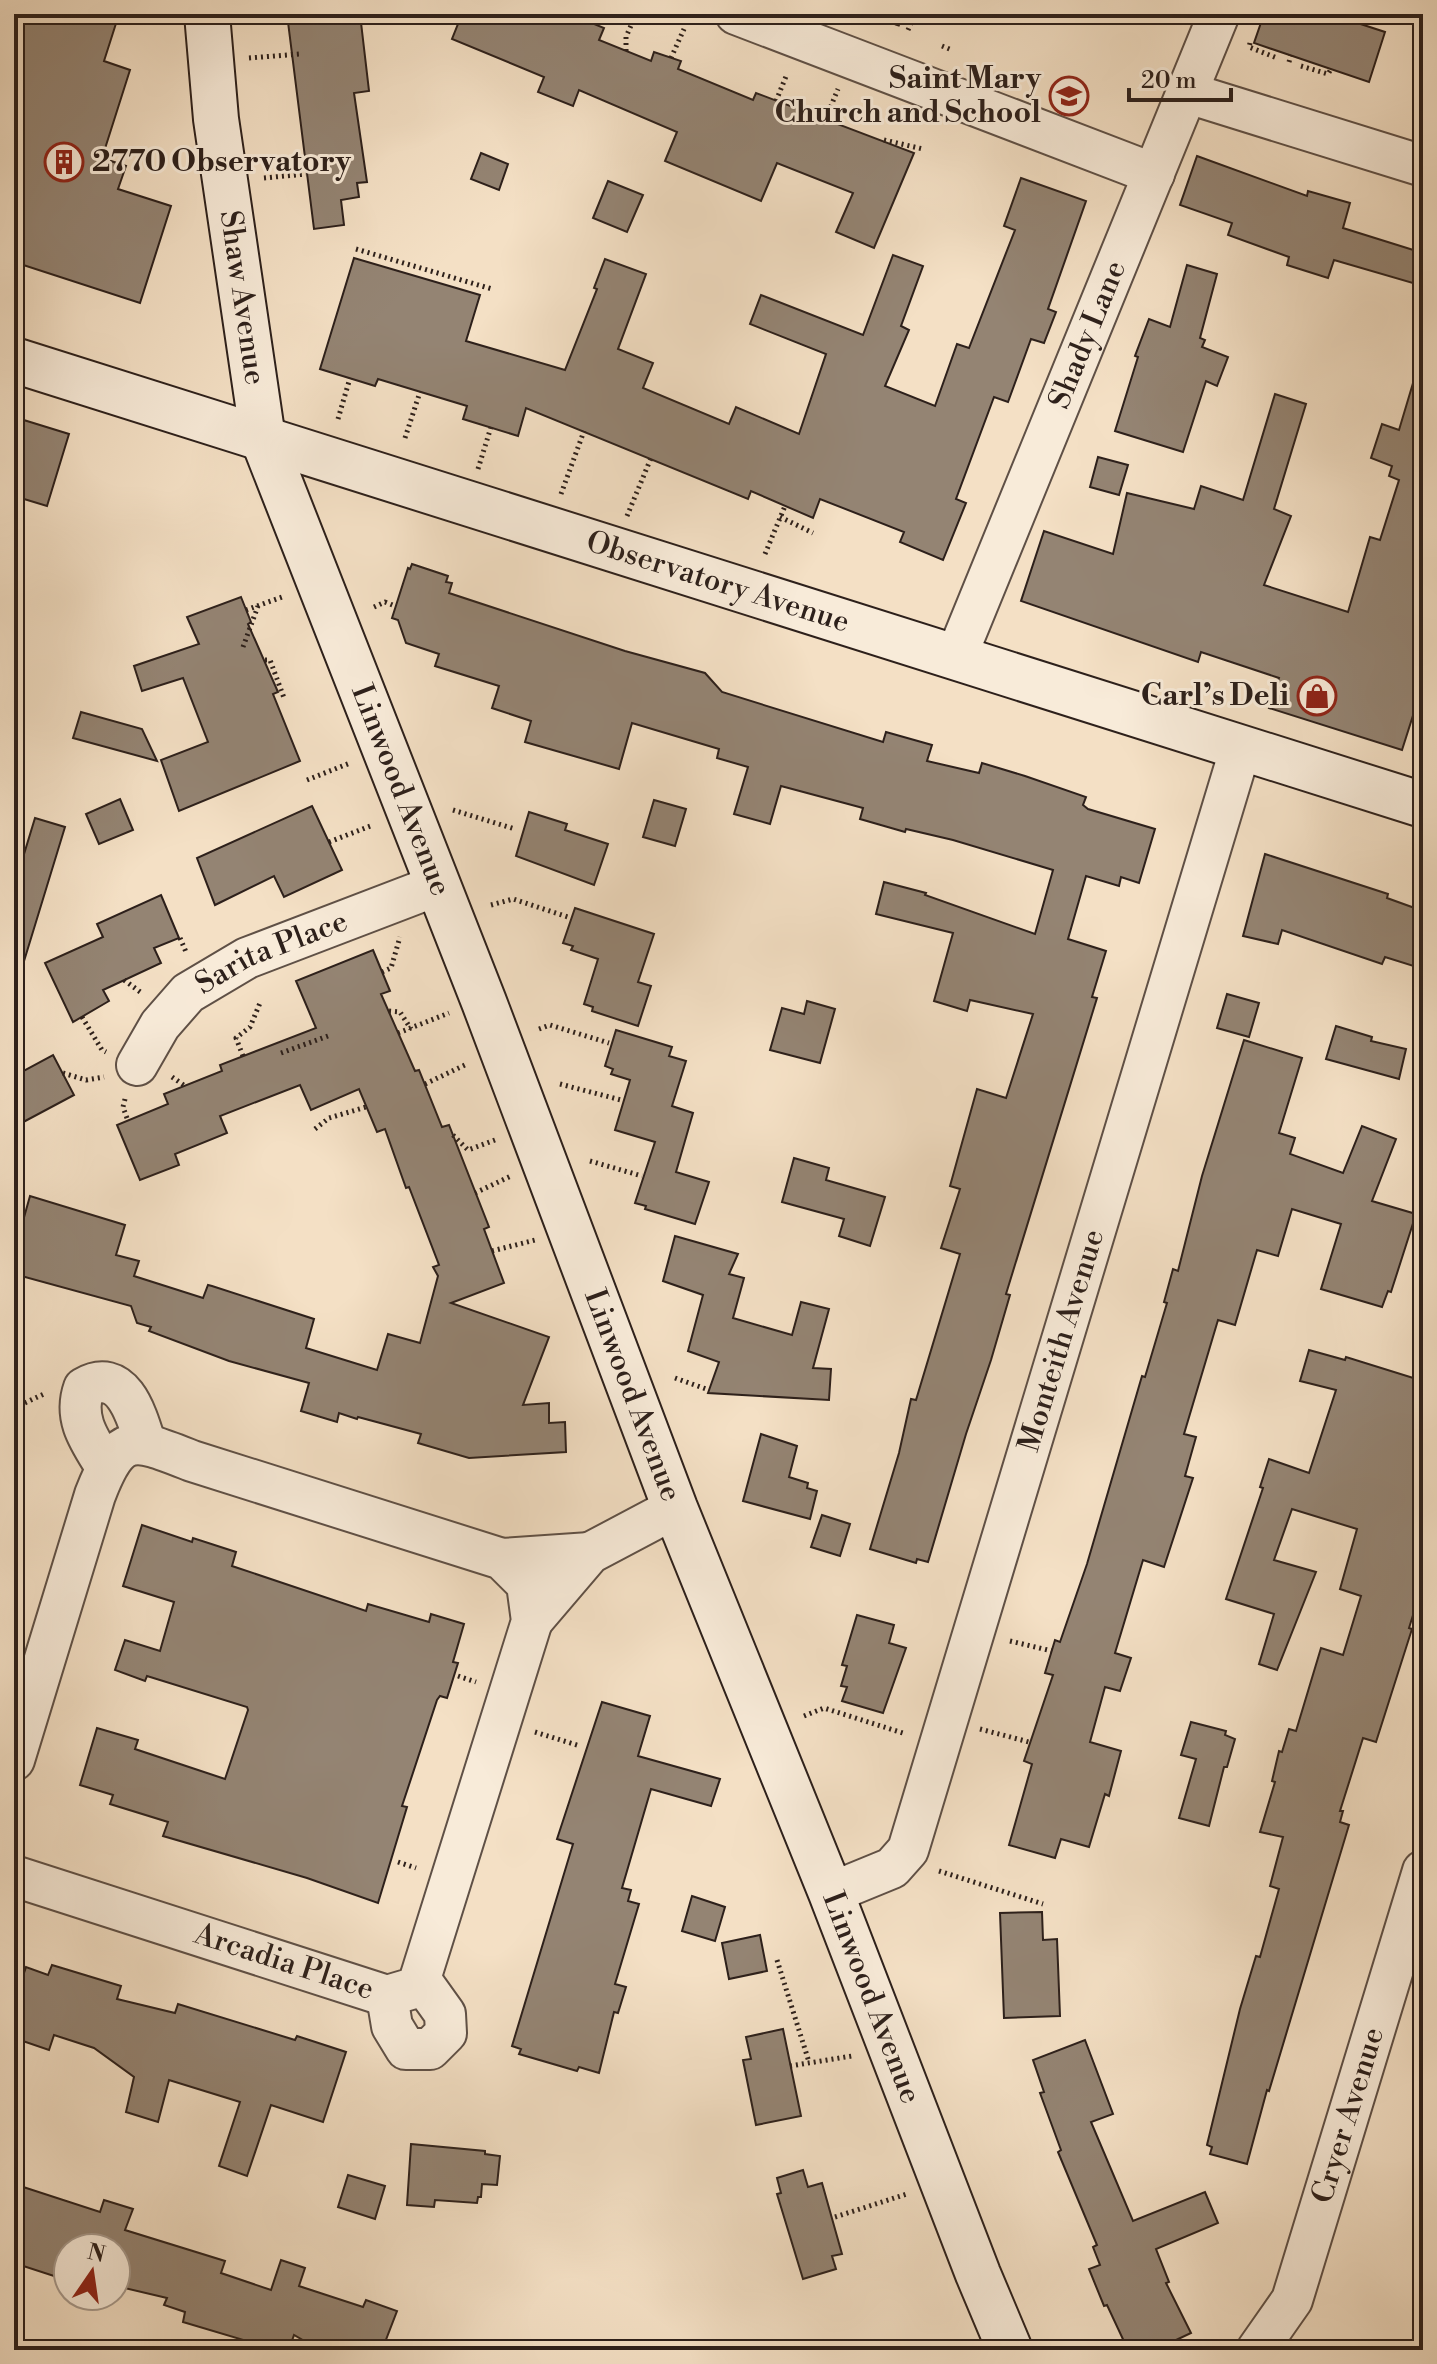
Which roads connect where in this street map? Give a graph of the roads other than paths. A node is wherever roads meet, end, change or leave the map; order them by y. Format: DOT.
graph roads {
  1 [pos="207,14"];
  2 [pos="736,14"];
  3 [pos="1219,14"];
  4 [pos="1188,93"];
  5 [pos="1423,166"];
  6 [pos="1154,174"];
  7 [pos="14,360"];
  8 [pos="263,439"];
  9 [pos="956,657"];
  10 [pos="1241,747"];
  11 [pos="1423,805"];
  12 [pos="438,885"];
  13 [pos="123,1070"];
  14 [pos="145,1442"];
  15 [pos="106,1467"];
  16 [pos="675,1508"];
  17 [pos="590,1553"];
  18 [pos="502,1559"];
  19 [pos="532,1621"];
  20 [pos="14,1760"];
  21 [pos="1423,1871"];
  22 [pos="14,1877"];
  23 [pos="831,1893"];
  24 [pos="1010,2350"];
  25 [pos="1257,2350"];
  1 -- 8 [label="main road, Shaw Avenue"];
  2 -- 6 [label="street"];
  3 -- 4 [label="street, Shady Lane"];
  4 -- 5 [label="street"];
  4 -- 6 [label="street, Shady Lane"];
  6 -- 9 [label="street, Shady Lane"];
  7 -- 8 [label="main road, Observatory Avenue"];
  8 -- 9 [label="main road, Observatory Avenue"];
  8 -- 12 [label="main road, Linwood Avenue"];
  9 -- 10 [label="main road, Observatory Avenue"];
  10 -- 11 [label="main road, Observatory Avenue"];
  10 -- 23 [label="street, Monteith Avenue"];
  12 -- 13 [label="street, Sarita Place"];
  12 -- 16 [label="main road, Linwood Avenue"];
  14 -- 15 [label="street"];
  14 -- 15 [label="street"];
  14 -- 18 [label="street, Arcadia Place"];
  15 -- 20 [label="street"];
  16 -- 17 [label="street, Arcadia Place"];
  16 -- 23 [label="main road, Linwood Avenue"];
  17 -- 18 [label="street, Arcadia Place"];
  17 -- 19 [label="street, Arcadia Place"];
  18 -- 19 [label="street, Arcadia Place"];
  19 -- 22 [label="street, Arcadia Place"];
  21 -- 25 [label="street, Cryer Avenue"];
  23 -- 24 [label="main road, Linwood Avenue"];
}
